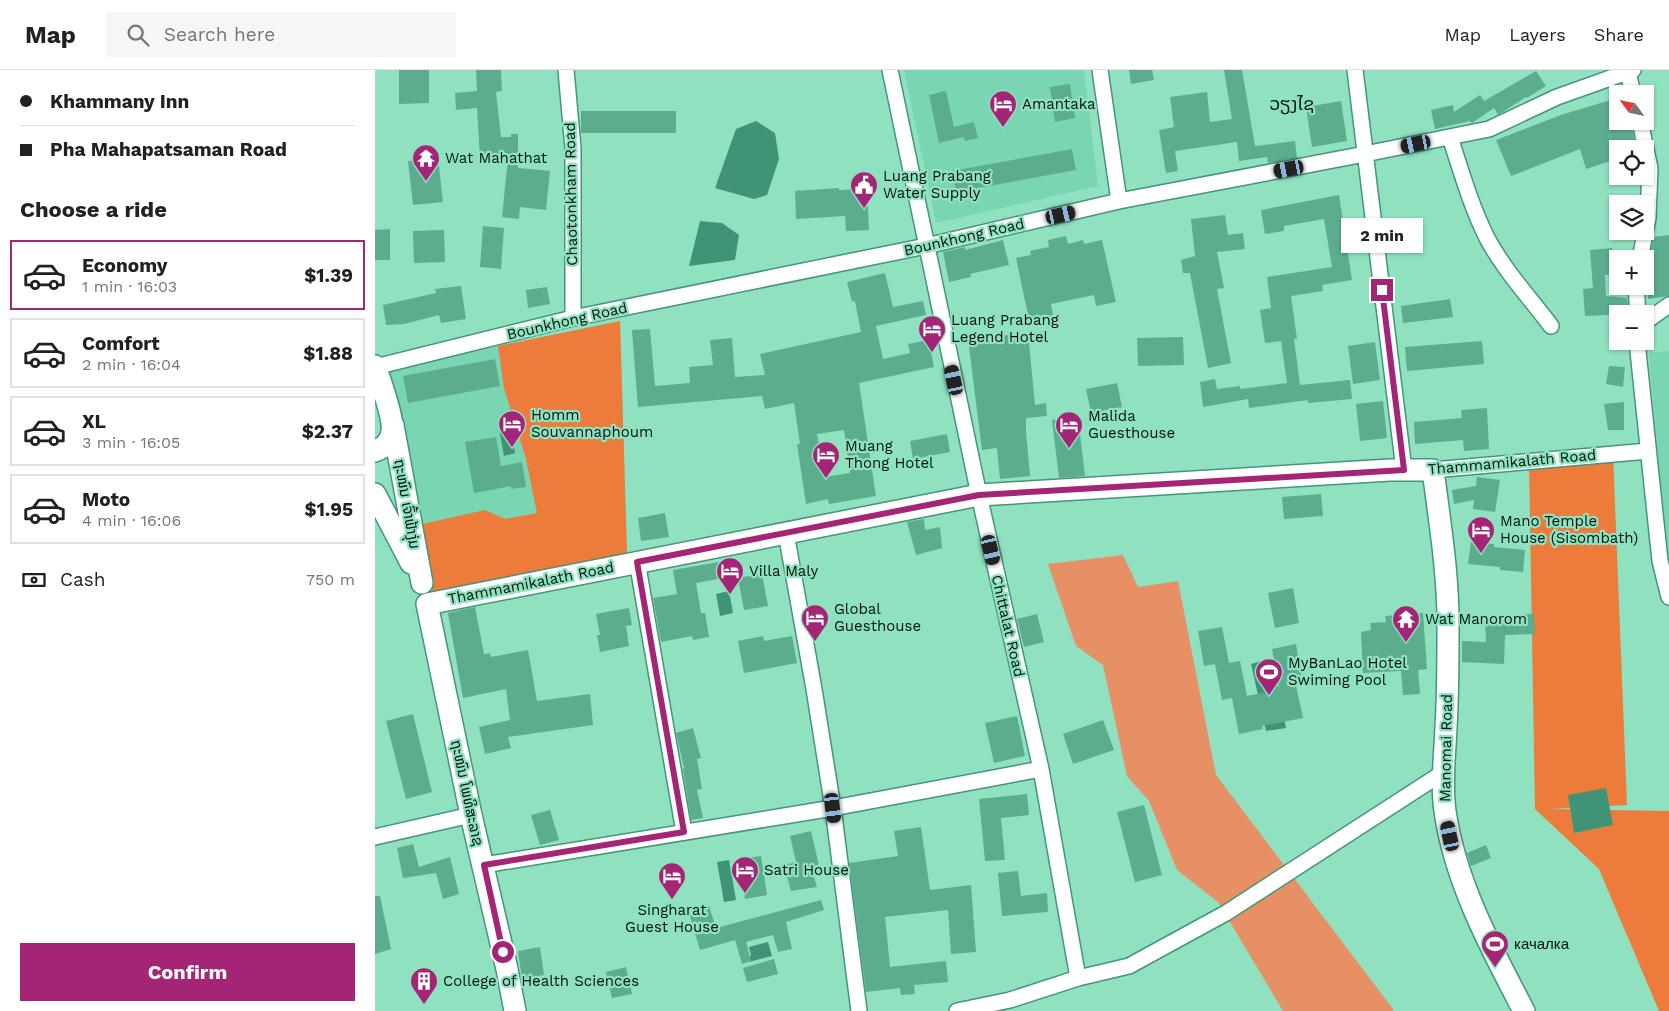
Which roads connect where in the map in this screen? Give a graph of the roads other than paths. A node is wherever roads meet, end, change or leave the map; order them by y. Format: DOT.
graph roads {
  1 [pos="566,70"];
  2 [pos="890,70"];
  3 [pos="1100,70"];
  4 [pos="1355,70"];
  5 [pos="1631,71"];
  6 [pos="1632,85"];
  7 [pos="1642,130"];
  8 [pos="1450,137"];
  9 [pos="1365,154"];
  10 [pos="1119,201"];
  11 [pos="926,246"];
  12 [pos="1642,250"];
  13 [pos="1669,305"];
  14 [pos="1654,316"];
  15 [pos="573,318"];
  16 [pos="1551,326"];
  17 [pos="1638,350"];
  18 [pos="375,366"];
  19 [pos="393,425"];
  20 [pos="375,451"];
  21 [pos="1647,451"];
  22 [pos="1404,470"];
  23 [pos="1433,470"];
  24 [pos="375,494"];
  25 [pos="979,495"];
  26 [pos="786,533"];
  27 [pos="1665,561"];
  28 [pos="637,562"];
  29 [pos="421,583"];
  30 [pos="1669,596"];
  31 [pos="427,604"];
  32 [pos="1041,769"];
  33 [pos="1444,772"];
  34 [pos="833,808"];
  35 [pos="471,815"];
  36 [pos="684,832"];
  37 [pos="375,837"];
  38 [pos="484,865"];
  39 [pos="1078,978"];
  40 [pos="1012,1005"];
  41 [pos="515,1011"];
  42 [pos="859,1011"];
  43 [pos="957,1011"];
  44 [pos="1524,1011"];
  1 -- 15 [label="street, Chaotonkham Road"];
  2 -- 11 [label="street, Chittalat Road"];
  3 -- 10 [label="street"];
  4 -- 9 [label="street"];
  5 -- 6 [label="street"];
  5 -- 8 [label="street, Bounkhong Road"];
  7 -- 12 [label="street"];
  8 -- 9 [label="street, Bounkhong Road"];
  8 -- 16 [label="street"];
  9 -- 10 [label="street, Bounkhong Road"];
  9 -- 22 [label="street"];
  10 -- 11 [label="street, Bounkhong Road"];
  11 -- 15 [label="street, Bounkhong Road"];
  11 -- 25 [label="street, Chittalat Road"];
  13 -- 14 [label="street"];
  15 -- 18 [label="street, Bounkhong Road"];
  17 -- 21 [label="street"];
  18 -- 19 [label="street, ຖະໜົນ ເຈົ້າຟ້າງຸ່ມ"];
  19 -- 20 [label="street, ຖະໜົນ ເຈົ້າຟ້າງຸ່ມ"];
  19 -- 29 [label="street, ຖະໜົນ ເຈົ້າຟ້າງຸ່ມ"];
  21 -- 23 [label="street, Thammamikalath Road"];
  21 -- 27 [label="street"];
  22 -- 23 [label="street, Thammamikalath Road"];
  22 -- 25 [label="street, Thammamikalath Road"];
  23 -- 33 [label="street, Manomai Road"];
  24 -- 29 [label="street, ຖະໜົນ ເຈົ້າຟ້າງຸ່ມ"];
  25 -- 26 [label="street, Thammamikalath Road"];
  25 -- 32 [label="street, Chittalat Road"];
  26 -- 28 [label="street, Thammamikalath Road"];
  26 -- 34 [label="street"];
  27 -- 30 [label="street"];
  28 -- 31 [label="street, Thammamikalath Road"];
  28 -- 36 [label="street"];
  29 -- 31 [label="street, ຖະໜົນ ເຈົ້າຟ້າງຸ່ມ"];
  31 -- 35 [label="street, ຖະໜົນ ໂພທິສະລາຊ"];
  32 -- 34 [label="street"];
  32 -- 39 [label="street, Chittalat Road"];
  33 -- 39 [label="street"];
  33 -- 44 [label="street, Manomai Road"];
  34 -- 36 [label="street"];
  34 -- 42 [label="street"];
  35 -- 37 [label="street"];
  35 -- 38 [label="street, ຖະໜົນ ໂພທິສະລາຊ"];
  36 -- 38 [label="street"];
  38 -- 41 [label="street, ຖະໜົນ ໂພທິສະລາຊ"];
  39 -- 40 [label="street"];
  40 -- 43 [label="street"];
}
